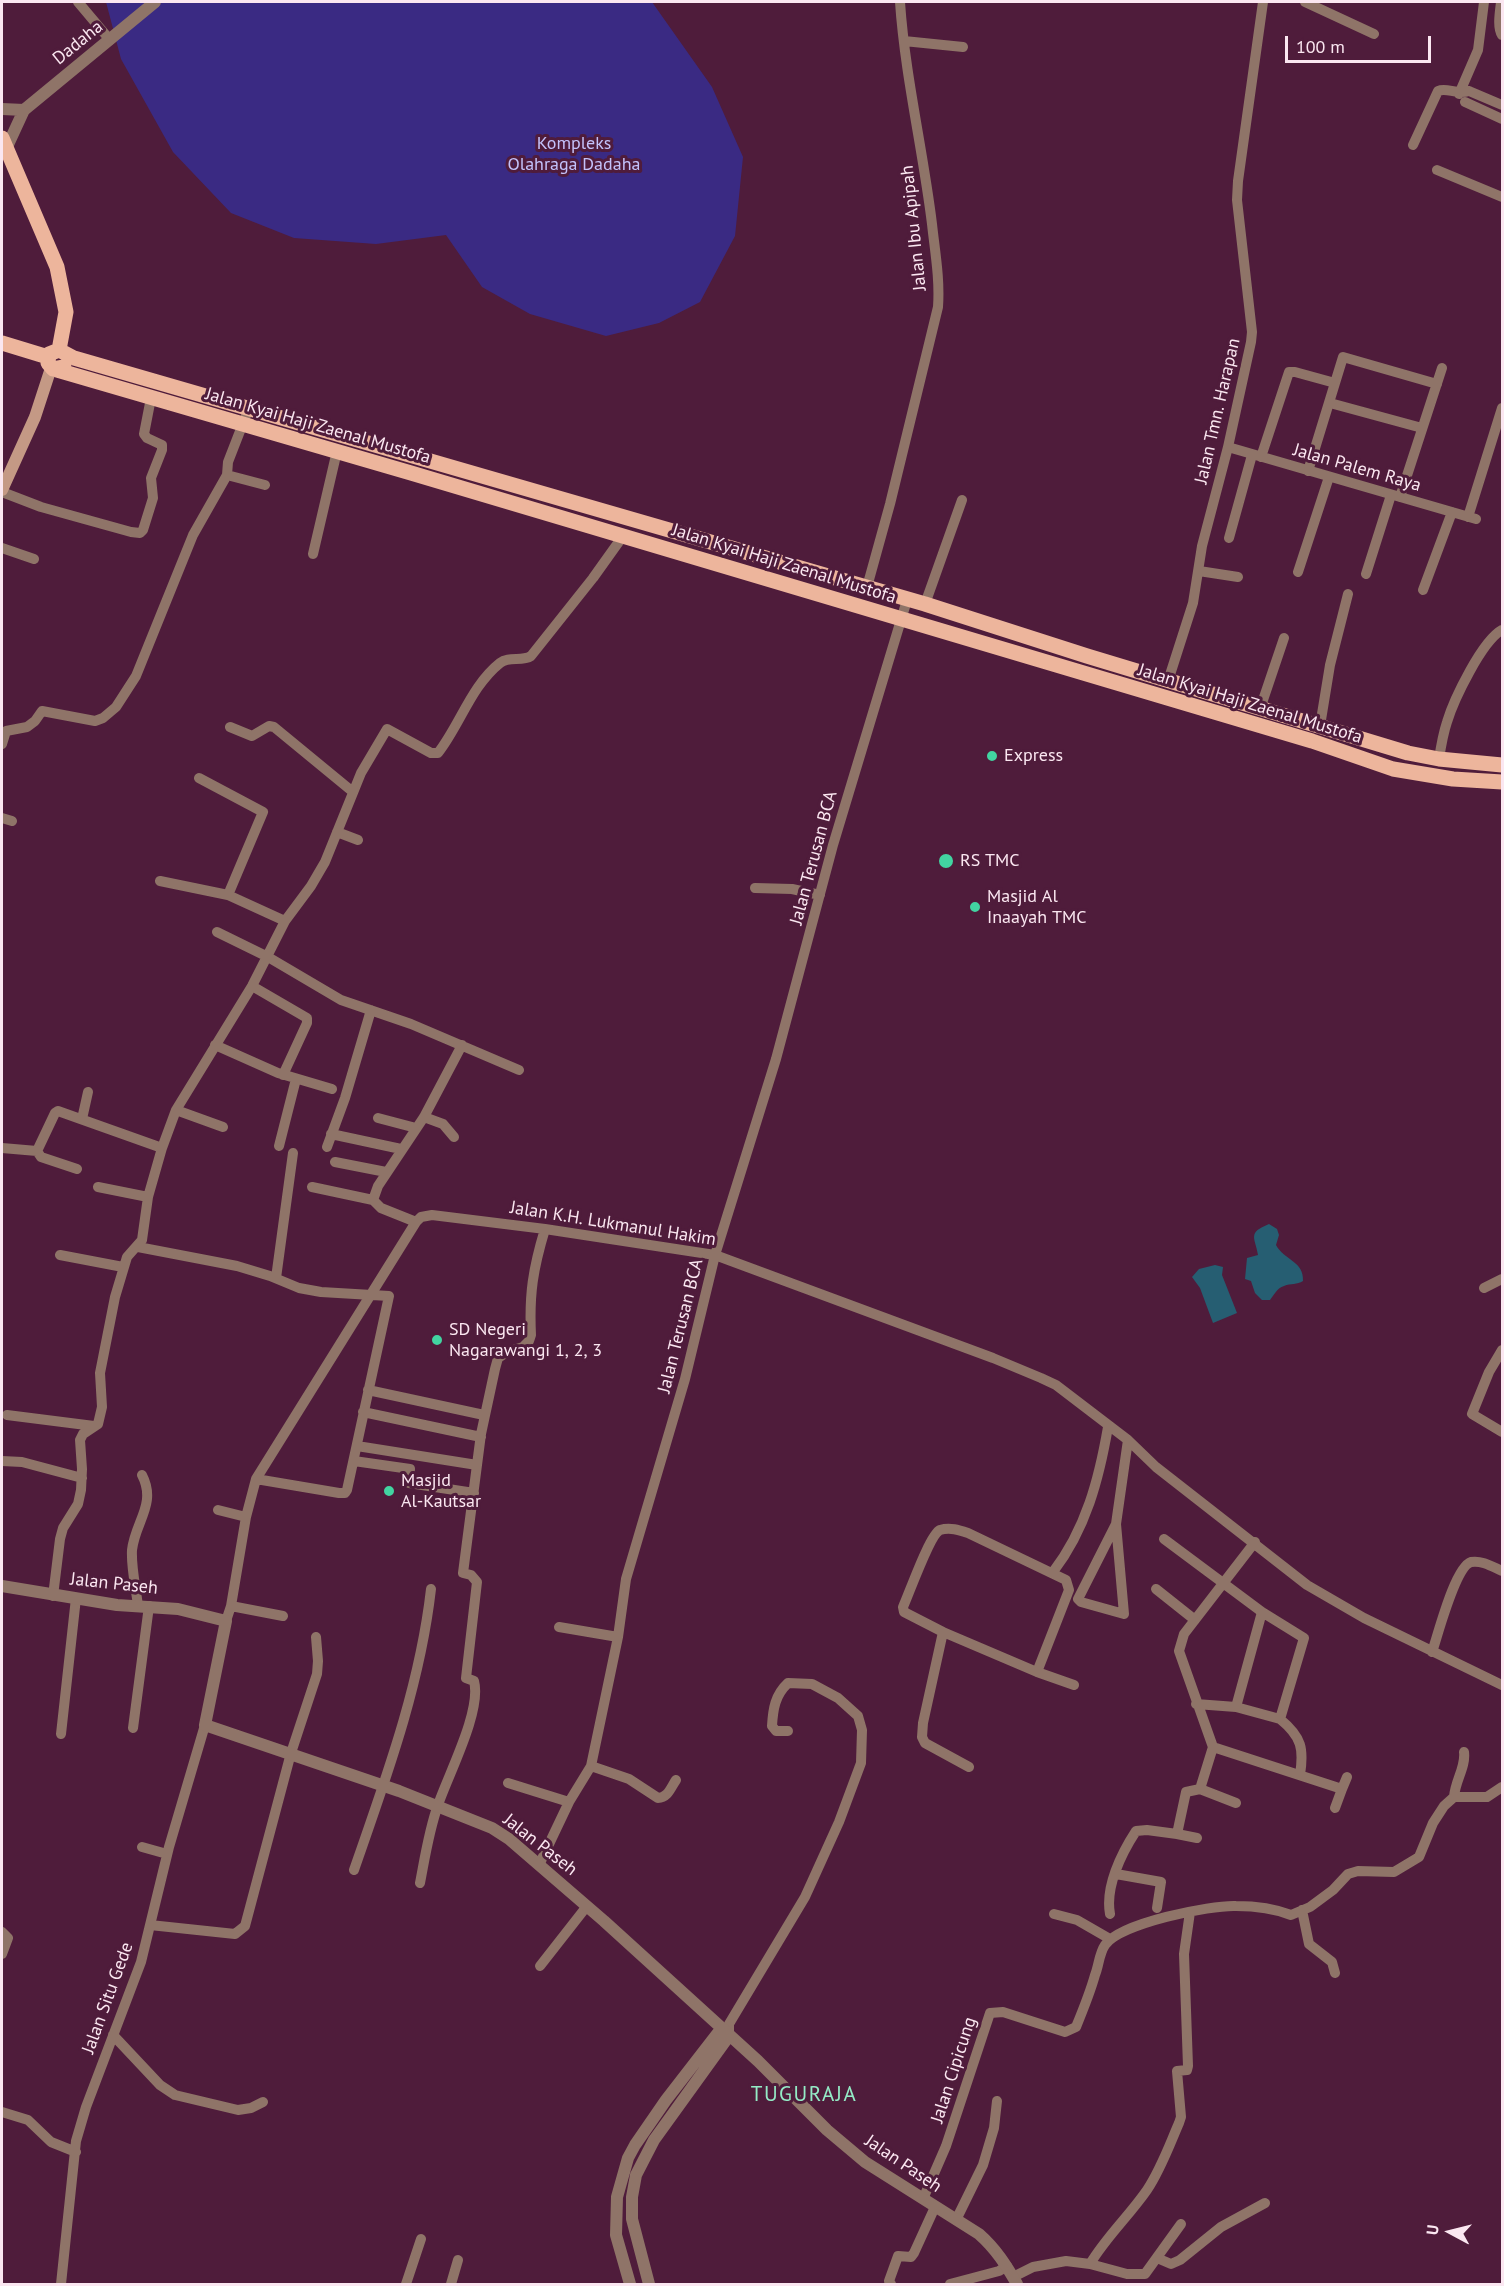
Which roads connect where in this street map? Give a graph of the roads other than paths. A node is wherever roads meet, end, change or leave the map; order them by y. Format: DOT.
graph roads {
  1 [pos="78,2"];
  2 [pos="155,2"];
  3 [pos="900,2"];
  4 [pos="1263,2"];
  5 [pos="1305,2"];
  6 [pos="1484,2"];
  7 [pos="1501,2"];
  8 [pos="1374,34"];
  9 [pos="1503,35"];
  10 [pos="110,40"];
  11 [pos="904,41"];
  12 [pos="963,47"];
  13 [pos="1464,96"];
  14 [pos="1503,105"];
  15 [pos="2,109"];
  16 [pos="24,110"];
  17 [pos="1503,119"];
  18 [pos="4,143"];
  19 [pos="1413,145"];
  20 [pos="1437,171"];
  21 [pos="1503,198"];
  22 [pos="2,343"];
  23 [pos="56,360"];
  24 [pos="1442,368"];
  25 [pos="1335,383"];
  26 [pos="1437,384"];
  27 [pos="151,398"];
  28 [pos="1330,403"];
  29 [pos="249,408"];
  30 [pos="1503,408"];
  31 [pos="242,425"];
  32 [pos="1422,428"];
  33 [pos="1228,447"];
  34 [pos="337,451"];
  35 [pos="416,456"];
  36 [pos="1257,456"];
  37 [pos="1308,471"];
  38 [pos="411,472"];
  39 [pos="227,475"];
  40 [pos="1329,477"];
  41 [pos="265,485"];
  42 [pos="2,491"];
  43 [pos="1396,496"];
  44 [pos="962,500"];
  45 [pos="585,506"];
  46 [pos="1452,512"];
  47 [pos="577,523"];
  48 [pos="623,536"];
  49 [pos="1229,538"];
  50 [pos="2,548"];
  51 [pos="313,554"];
  52 [pos="34,559"];
  53 [pos="765,559"];
  54 [pos="1199,571"];
  55 [pos="1298,572"];
  56 [pos="1366,574"];
  57 [pos="759,576"];
  58 [pos="1238,577"];
  59 [pos="867,587"];
  60 [pos="1423,590"];
  61 [pos="1348,594"];
  62 [pos="908,600"];
  63 [pos="924,604"];
  64 [pos="900,618"];
  65 [pos="1503,630"];
  66 [pos="1284,638"];
  67 [pos="1087,656"];
  68 [pos="1081,673"];
  69 [pos="1168,681"];
  70 [pos="1185,686"];
  71 [pos="1179,703"];
  72 [pos="1260,709"];
  73 [pos="1320,726"];
  74 [pos="230,728"];
  75 [pos="2,744"];
  76 [pos="1383,745"];
  77 [pos="1439,759"];
  78 [pos="1374,762"];
  79 [pos="1503,765"];
  80 [pos="199,778"];
  81 [pos="1503,782"];
  82 [pos="353,792"];
  83 [pos="337,832"];
  84 [pos="358,840"];
  85 [pos="160,881"];
  86 [pos="311,886"];
  87 [pos="755,888"];
  88 [pos="321,893"];
  89 [pos="228,895"];
  90 [pos="820,895"];
  91 [pos="285,921"];
  92 [pos="217,932"];
  93 [pos="268,957"];
  94 [pos="252,986"];
  95 [pos="370,1010"];
  96 [pos="462,1045"];
  97 [pos="215,1046"];
  98 [pos="519,1070"];
  99 [pos="283,1075"];
  100 [pos="296,1079"];
  101 [pos="332,1089"];
  102 [pos="88,1092"];
  103 [pos="176,1110"];
  104 [pos="424,1117"];
  105 [pos="378,1118"];
  106 [pos="82,1119"];
  107 [pos="223,1127"];
  108 [pos="416,1128"];
  109 [pos="331,1134"];
  110 [pos="454,1137"];
  111 [pos="279,1146"];
  112 [pos="327,1146"];
  113 [pos="2,1148"];
  114 [pos="162,1148"];
  115 [pos="401,1149"];
  116 [pos="37,1151"];
  117 [pos="293,1153"];
  118 [pos="335,1162"];
  119 [pos="77,1169"];
  120 [pos="386,1172"];
  121 [pos="98,1187"];
  122 [pos="312,1187"];
  123 [pos="148,1197"];
  124 [pos="373,1200"];
  125 [pos="416,1222"];
  126 [pos="545,1229"];
  127 [pos="138,1247"];
  128 [pos="60,1255"];
  129 [pos="716,1255"];
  130 [pos="123,1267"];
  131 [pos="276,1278"];
  132 [pos="1503,1279"];
  133 [pos="1484,1288"];
  134 [pos="371,1295"];
  135 [pos="1503,1350"];
  136 [pos="368,1390"];
  137 [pos="363,1412"];
  138 [pos="7,1415"];
  139 [pos="484,1415"];
  140 [pos="94,1426"];
  141 [pos="1108,1426"];
  142 [pos="1503,1432"];
  143 [pos="481,1437"];
  144 [pos="1128,1440"];
  145 [pos="357,1446"];
  146 [pos="2,1461"];
  147 [pos="354,1461"];
  148 [pos="477,1465"];
  149 [pos="142,1474"];
  150 [pos="82,1478"];
  151 [pos="256,1479"];
  152 [pos="474,1493"];
  153 [pos="218,1510"];
  154 [pos="246,1517"];
  155 [pos="1116,1524"];
  156 [pos="1164,1539"];
  157 [pos="1255,1542"];
  158 [pos="1101,1556"];
  159 [pos="1121,1561"];
  160 [pos="1503,1571"];
  161 [pos="1053,1572"];
  162 [pos="1224,1582"];
  163 [pos="2,1586"];
  164 [pos="431,1589"];
  165 [pos="1156,1589"];
  166 [pos="53,1596"];
  167 [pos="76,1598"];
  168 [pos="144,1606"];
  169 [pos="231,1606"];
  170 [pos="1262,1612"];
  171 [pos="283,1616"];
  172 [pos="1195,1620"];
  173 [pos="226,1621"];
  174 [pos="559,1627"];
  175 [pos="943,1632"];
  176 [pos="316,1637"];
  177 [pos="618,1637"];
  178 [pos="1432,1652"];
  179 [pos="1037,1672"];
  180 [pos="1074,1685"];
  181 [pos="1503,1685"];
  182 [pos="1196,1704"];
  183 [pos="1236,1707"];
  184 [pos="1280,1719"];
  185 [pos="205,1725"];
  186 [pos="133,1728"];
  187 [pos="788,1731"];
  188 [pos="61,1734"];
  189 [pos="1213,1747"];
  190 [pos="1464,1752"];
  191 [pos="291,1754"];
  192 [pos="591,1766"];
  193 [pos="969,1767"];
  194 [pos="1300,1776"];
  195 [pos="1347,1777"];
  196 [pos="676,1780"];
  197 [pos="508,1783"];
  198 [pos="384,1785"];
  199 [pos="1503,1787"];
  200 [pos="1200,1789"];
  201 [pos="1342,1789"];
  202 [pos="1454,1797"];
  203 [pos="569,1802"];
  204 [pos="1236,1803"];
  205 [pos="437,1807"];
  206 [pos="1335,1808"];
  207 [pos="1177,1834"];
  208 [pos="1197,1838"];
  209 [pos="142,1847"];
  210 [pos="167,1854"];
  211 [pos="540,1863"];
  212 [pos="354,1869"];
  213 [pos="1116,1874"];
  214 [pos="420,1883"];
  215 [pos="587,1906"];
  216 [pos="1157,1908"];
  217 [pos="1302,1910"];
  218 [pos="1190,1912"];
  219 [pos="1054,1914"];
  220 [pos="1110,1914"];
  221 [pos="150,1925"];
  222 [pos="5,1935"];
  223 [pos="1114,1937"];
  224 [pos="2,1954"];
  225 [pos="540,1966"];
  226 [pos="1335,1973"];
  227 [pos="726,2030"];
  228 [pos="113,2035"];
  229 [pos="997,2101"];
  230 [pos="263,2102"];
  231 [pos="2,2112"];
  232 [pos="76,2152"];
  233 [pos="923,2199"];
  234 [pos="1265,2203"];
  235 [pos="935,2207"];
  236 [pos="956,2220"];
  237 [pos="1181,2224"];
  238 [pos="421,2239"];
  239 [pos="1157,2258"];
  240 [pos="458,2260"];
  241 [pos="1090,2264"];
  242 [pos="1007,2266"];
  243 [pos="1147,2279"];
  244 [pos="1015,2281"];
  245 [pos="61,2284"];
  246 [pos="406,2284"];
  247 [pos="451,2284"];
  248 [pos="630,2284"];
  249 [pos="649,2284"];
  250 [pos="891,2284"];
  251 [pos="950,2284"];
  1 -- 10 [label="street"];
  2 -- 10 [label="street, Dadaha"];
  3 -- 11 [label="street, Jalan Ibu Apipah"];
  4 -- 33 [label="street, Jalan Tmn. Harapan"];
  5 -- 8 [label="street"];
  6 -- 13 [label="street"];
  7 -- 9 [label="street"];
  10 -- 16 [label="street, Dadaha"];
  11 -- 12 [label="street"];
  11 -- 59 [label="street, Jalan Ibu Apipah"];
  13 -- 14 [label="street"];
  13 -- 17 [label="street"];
  13 -- 19 [label="street"];
  15 -- 16 [label="street"];
  16 -- 18 [label="street, Dadaha"];
  18 -- 23 [label="main road"];
  20 -- 21 [label="street"];
  22 -- 23 [label="main road, Jalan Kyai Haji Zaenal Mustofa"];
  23 -- 27 [label="main road, Jalan Kyai Haji Zaenal Mustofa"];
  23 -- 29 [label="main road, Jalan Kyai Haji Zaenal Mustofa"];
  23 -- 42 [label="main road"];
  24 -- 26 [label="street"];
  25 -- 26 [label="street"];
  25 -- 28 [label="street"];
  25 -- 36 [label="street"];
  26 -- 32 [label="street"];
  27 -- 31 [label="main road, Jalan Kyai Haji Zaenal Mustofa"];
  27 -- 42 [label="street"];
  28 -- 32 [label="street"];
  28 -- 37 [label="street"];
  29 -- 31 [label="street"];
  29 -- 35 [label="main road, Jalan Kyai Haji Zaenal Mustofa"];
  30 -- 46 [label="street, Jalan Palem Raya"];
  31 -- 34 [label="main road, Jalan Kyai Haji Zaenal Mustofa"];
  31 -- 39 [label="street"];
  32 -- 43 [label="street"];
  33 -- 36 [label="street, Jalan Palem Raya"];
  33 -- 54 [label="street, Jalan Tmn. Harapan"];
  34 -- 38 [label="main road, Jalan Kyai Haji Zaenal Mustofa"];
  34 -- 51 [label="street"];
  35 -- 38 [label="main road"];
  35 -- 45 [label="main road, Jalan Kyai Haji Zaenal Mustofa"];
  36 -- 37 [label="street, Jalan Palem Raya"];
  36 -- 49 [label="street"];
  37 -- 40 [label="street, Jalan Palem Raya"];
  38 -- 47 [label="main road, Jalan Kyai Haji Zaenal Mustofa"];
  39 -- 41 [label="street"];
  39 -- 75 [label="street"];
  40 -- 43 [label="street, Jalan Palem Raya"];
  40 -- 55 [label="street"];
  43 -- 46 [label="street, Jalan Palem Raya"];
  43 -- 56 [label="street"];
  44 -- 63 [label="street"];
  45 -- 47 [label="main road"];
  45 -- 53 [label="main road, Jalan Kyai Haji Zaenal Mustofa"];
  46 -- 60 [label="street"];
  47 -- 48 [label="main road, Jalan Kyai Haji Zaenal Mustofa"];
  48 -- 57 [label="main road, Jalan Kyai Haji Zaenal Mustofa"];
  48 -- 82 [label="street"];
  50 -- 52 [label="street"];
  53 -- 57 [label="main road"];
  53 -- 59 [label="main road, Jalan Kyai Haji Zaenal Mustofa"];
  54 -- 58 [label="street"];
  54 -- 69 [label="street, Jalan Tmn. Harapan"];
  57 -- 64 [label="main road, Jalan Kyai Haji Zaenal Mustofa"];
  59 -- 62 [label="main road, Jalan Kyai Haji Zaenal Mustofa"];
  61 -- 73 [label="street"];
  62 -- 63 [label="main road, Jalan Kyai Haji Zaenal Mustofa"];
  62 -- 64 [label="street, Jalan Terusan BCA"];
  63 -- 67 [label="main road, Jalan Kyai Haji Zaenal Mustofa"];
  64 -- 68 [label="main road, Jalan Kyai Haji Zaenal Mustofa"];
  64 -- 90 [label="street, Jalan Terusan BCA"];
  65 -- 77 [label="street"];
  66 -- 72 [label="street"];
  67 -- 68 [label="main road"];
  67 -- 69 [label="main road, Jalan Kyai Haji Zaenal Mustofa"];
  68 -- 71 [label="main road, Jalan Kyai Haji Zaenal Mustofa"];
  69 -- 70 [label="main road, Jalan Kyai Haji Zaenal Mustofa"];
  70 -- 71 [label="main road"];
  70 -- 72 [label="main road, Jalan Kyai Haji Zaenal Mustofa"];
  71 -- 78 [label="main road, Jalan Kyai Haji Zaenal Mustofa"];
  72 -- 73 [label="main road, Jalan Kyai Haji Zaenal Mustofa"];
  73 -- 76 [label="main road, Jalan Kyai Haji Zaenal Mustofa"];
  74 -- 82 [label="street"];
  76 -- 77 [label="main road, Jalan Kyai Haji Zaenal Mustofa"];
  76 -- 78 [label="main road"];
  77 -- 79 [label="main road, Jalan Kyai Haji Zaenal Mustofa"];
  78 -- 81 [label="main road, Jalan Kyai Haji Zaenal Mustofa"];
  80 -- 89 [label="street"];
  82 -- 83 [label="street"];
  83 -- 84 [label="street"];
  83 -- 86 [label="street"];
  85 -- 89 [label="street"];
  86 -- 88 [label="street"];
  86 -- 91 [label="street"];
  87 -- 90 [label="street"];
  89 -- 91 [label="street"];
  90 -- 129 [label="street, Jalan Terusan BCA"];
  91 -- 93 [label="street"];
  92 -- 93 [label="street"];
  93 -- 94 [label="street"];
  93 -- 95 [label="street"];
  94 -- 97 [label="street"];
  94 -- 99 [label="street"];
  95 -- 96 [label="street"];
  95 -- 109 [label="street"];
  96 -- 98 [label="street"];
  96 -- 104 [label="street"];
  97 -- 99 [label="street"];
  97 -- 103 [label="street"];
  99 -- 100 [label="street"];
  100 -- 101 [label="street"];
  100 -- 111 [label="street"];
  102 -- 106 [label="street"];
  103 -- 107 [label="street"];
  103 -- 114 [label="street"];
  104 -- 108 [label="street"];
  104 -- 110 [label="street"];
  105 -- 108 [label="street"];
  106 -- 114 [label="street"];
  106 -- 116 [label="street"];
  108 -- 115 [label="street"];
  109 -- 112 [label="street"];
  109 -- 115 [label="street"];
  113 -- 116 [label="street"];
  114 -- 123 [label="street"];
  115 -- 120 [label="street"];
  116 -- 119 [label="street"];
  117 -- 131 [label="street"];
  118 -- 120 [label="street"];
  120 -- 124 [label="street"];
  121 -- 123 [label="street"];
  122 -- 124 [label="street"];
  123 -- 127 [label="street"];
  124 -- 125 [label="street"];
  125 -- 126 [label="street, Jalan K.H. Lukmanul Hakim"];
  125 -- 134 [label="street"];
  126 -- 129 [label="street, Jalan K.H. Lukmanul Hakim"];
  126 -- 139 [label="street"];
  127 -- 130 [label="street"];
  127 -- 131 [label="street"];
  128 -- 130 [label="street"];
  129 -- 141 [label="street, Jalan K.H. Lukmanul Hakim"];
  129 -- 177 [label="street, Jalan Terusan BCA"];
  130 -- 140 [label="street"];
  131 -- 134 [label="street"];
  132 -- 133 [label="street"];
  134 -- 136 [label="street"];
  134 -- 151 [label="street"];
  135 -- 142 [label="street"];
  136 -- 137 [label="street"];
  136 -- 139 [label="street"];
  137 -- 143 [label="street"];
  137 -- 145 [label="street"];
  138 -- 140 [label="street"];
  139 -- 143 [label="street"];
  140 -- 150 [label="street"];
  141 -- 144 [label="street, Jalan K.H. Lukmanul Hakim"];
  141 -- 161 [label="street"];
  143 -- 148 [label="street"];
  144 -- 155 [label="street"];
  144 -- 157 [label="street, Jalan K.H. Lukmanul Hakim"];
  145 -- 147 [label="street"];
  145 -- 148 [label="street"];
  146 -- 150 [label="street"];
  147 -- 151 [label="street"];
  147 -- 152 [label="street"];
  148 -- 152 [label="street"];
  149 -- 168 [label="street"];
  150 -- 166 [label="street"];
  151 -- 154 [label="street"];
  152 -- 205 [label="street"];
  153 -- 154 [label="street"];
  154 -- 169 [label="street"];
  155 -- 158 [label="street"];
  155 -- 159 [label="street"];
  156 -- 162 [label="street"];
  157 -- 162 [label="street"];
  157 -- 178 [label="street, Jalan K.H. Lukmanul Hakim"];
  158 -- 159 [label="street"];
  158 -- 159 [label="street"];
  160 -- 178 [label="street"];
  161 -- 175 [label="street"];
  161 -- 179 [label="street"];
  162 -- 170 [label="street"];
  162 -- 172 [label="street"];
  163 -- 166 [label="street, Jalan Paseh"];
  164 -- 198 [label="street"];
  165 -- 172 [label="street"];
  166 -- 167 [label="street, Jalan Paseh"];
  167 -- 168 [label="street, Jalan Paseh"];
  167 -- 188 [label="street"];
  168 -- 173 [label="street, Jalan Paseh"];
  168 -- 186 [label="street"];
  169 -- 171 [label="street"];
  169 -- 173 [label="street"];
  170 -- 183 [label="street"];
  170 -- 184 [label="street"];
  172 -- 182 [label="street"];
  173 -- 185 [label="street"];
  174 -- 177 [label="street"];
  175 -- 179 [label="street"];
  175 -- 193 [label="street"];
  176 -- 191 [label="street"];
  177 -- 192 [label="street, Jalan Terusan BCA"];
  178 -- 181 [label="street, Jalan K.H. Lukmanul Hakim"];
  179 -- 180 [label="street"];
  182 -- 183 [label="street"];
  182 -- 189 [label="street"];
  183 -- 184 [label="street"];
  184 -- 194 [label="street"];
  185 -- 191 [label="street, Jalan Paseh"];
  185 -- 210 [label="street, Jalan Situ Gede"];
  187 -- 227 [label="street"];
  189 -- 194 [label="street"];
  189 -- 200 [label="street"];
  190 -- 202 [label="street"];
  191 -- 198 [label="street, Jalan Paseh"];
  191 -- 221 [label="street"];
  192 -- 196 [label="street"];
  192 -- 203 [label="street, Jalan Terusan BCA"];
  194 -- 201 [label="street"];
  195 -- 201 [label="street"];
  197 -- 203 [label="street"];
  198 -- 205 [label="street, Jalan Paseh"];
  198 -- 212 [label="street"];
  199 -- 202 [label="street"];
  200 -- 204 [label="street"];
  200 -- 207 [label="street"];
  201 -- 206 [label="street"];
  202 -- 217 [label="street"];
  203 -- 211 [label="street, Jalan Terusan BCA"];
  205 -- 211 [label="street, Jalan Paseh"];
  205 -- 214 [label="street"];
  207 -- 208 [label="street"];
  207 -- 213 [label="street"];
  209 -- 210 [label="street"];
  210 -- 221 [label="street, Jalan Situ Gede"];
  211 -- 215 [label="street, Jalan Paseh"];
  213 -- 216 [label="street"];
  213 -- 220 [label="street"];
  215 -- 225 [label="street"];
  215 -- 227 [label="street, Jalan Paseh"];
  217 -- 218 [label="street"];
  217 -- 226 [label="street"];
  218 -- 223 [label="street"];
  218 -- 241 [label="street"];
  219 -- 223 [label="street"];
  221 -- 228 [label="street, Jalan Situ Gede"];
  222 -- 224 [label="street"];
  223 -- 233 [label="street, Jalan Cipicung"];
  227 -- 233 [label="street, Jalan Paseh"];
  227 -- 248 [label="street"];
  227 -- 249 [label="street"];
  228 -- 230 [label="street"];
  228 -- 232 [label="street, Jalan Situ Gede"];
  229 -- 236 [label="street"];
  231 -- 232 [label="street"];
  232 -- 245 [label="street, Jalan Situ Gede"];
  233 -- 235 [label="street, Jalan Paseh"];
  234 -- 239 [label="street"];
  235 -- 236 [label="street, Jalan Paseh"];
  235 -- 250 [label="street"];
  236 -- 242 [label="street, Jalan Paseh"];
  237 -- 239 [label="street"];
  238 -- 246 [label="street"];
  239 -- 243 [label="street"];
  240 -- 247 [label="street"];
  241 -- 243 [label="street"];
  241 -- 244 [label="street"];
  242 -- 244 [label="street, Jalan Paseh"];
  242 -- 251 [label="street"];
}
